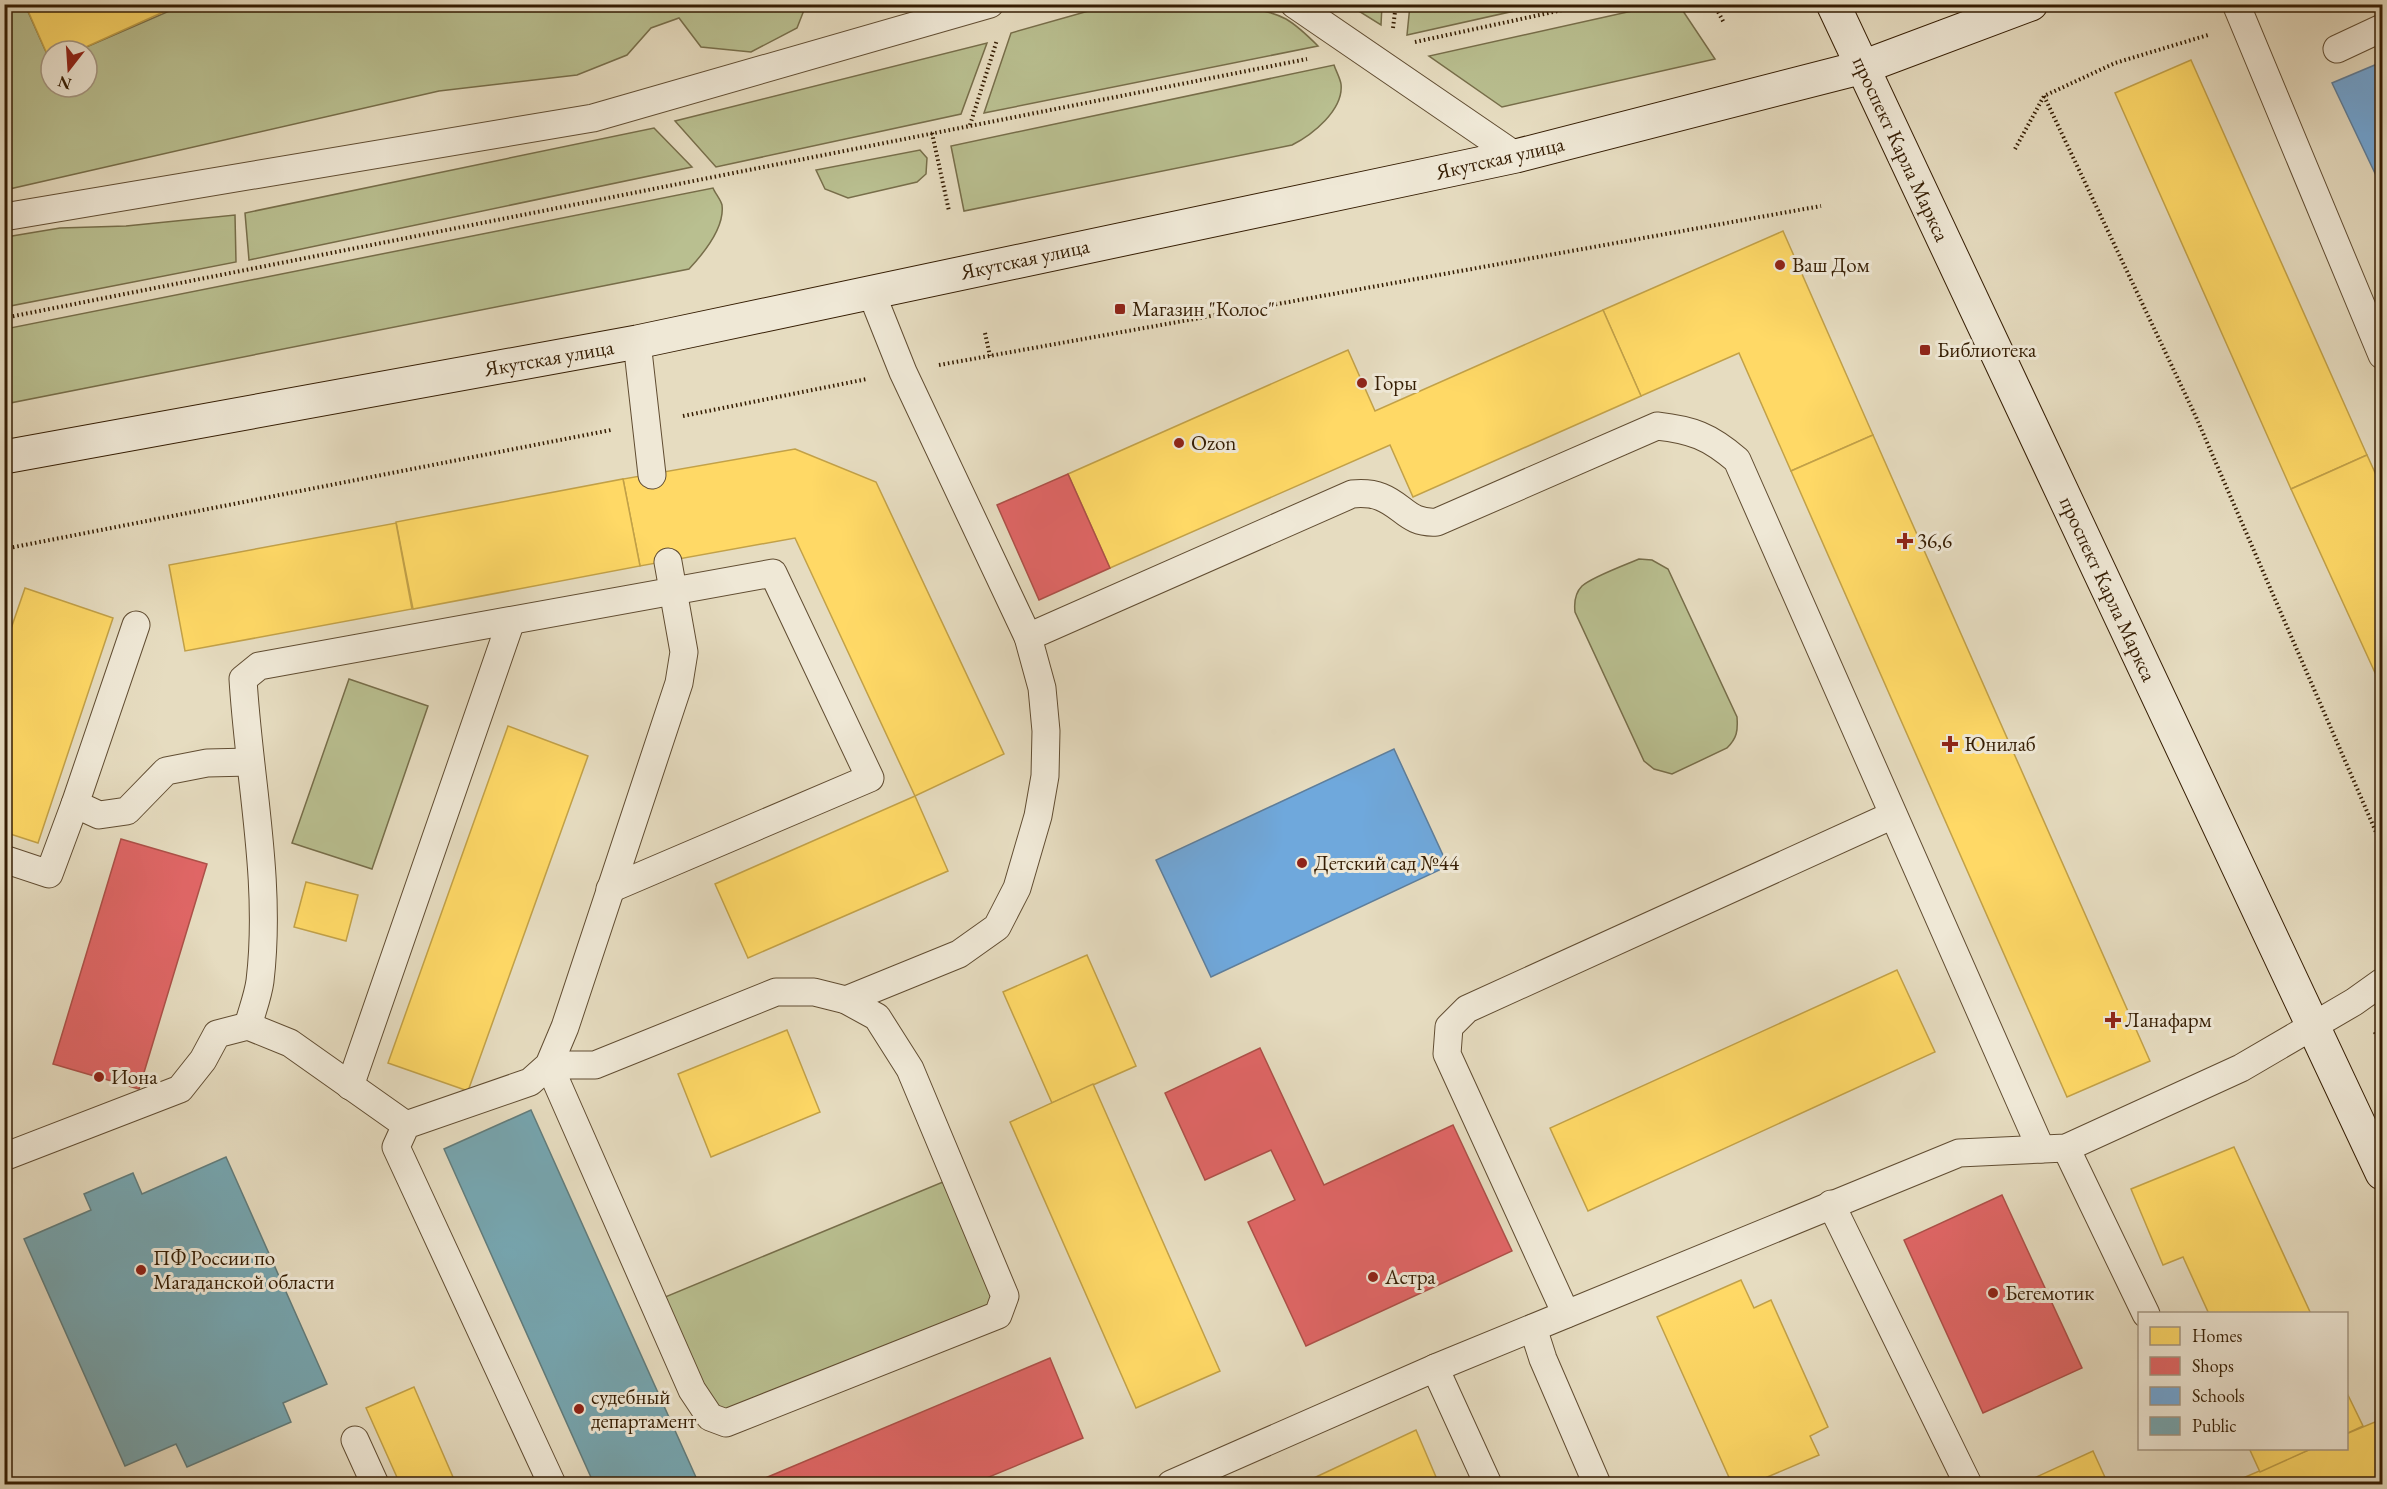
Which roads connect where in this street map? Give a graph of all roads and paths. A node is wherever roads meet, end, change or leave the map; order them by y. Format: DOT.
graph roads {
  1 [pos="990,4"];
  2 [pos="1294,4"];
  3 [pos="1590,4"];
  4 [pos="1714,4"];
  5 [pos="1833,4"];
  6 [pos="2031,4"];
  7 [pos="2239,11"];
  8 [pos="1724,23"];
  9 [pos="2382,28"];
  10 [pos="998,38"];
  11 [pos="1358,49"];
  12 [pos="2337,50"];
  13 [pos="1863,67"];
  14 [pos="2044,96"];
  15 [pos="970,125"];
  16 [pos="932,133"];
  17 [pos="2015,149"];
  18 [pos="1516,156"];
  19 [pos="949,211"];
  20 [pos="4,217"];
  21 [pos="871,292"];
  22 [pos="4,318"];
  23 [pos="986,333"];
  24 [pos="637,342"];
  25 [pos="2382,355"];
  26 [pos="990,356"];
  27 [pos="4,457"];
  28 [pos="652,476"];
  29 [pos="668,562"];
  30 [pos="673,592"];
  31 [pos="511,621"];
  32 [pos="136,625"];
  33 [pos="1028,637"];
  34 [pos="250,762"];
  35 [pos="75,804"];
  36 [pos="1893,815"];
  37 [pos="2382,846"];
  38 [pos="4,859"];
  39 [pos="610,889"];
  40 [pos="2382,982"];
  41 [pos="846,999"];
  42 [pos="2313,1025"];
  43 [pos="249,1026"];
  44 [pos="549,1065"];
  45 [pos="350,1086"];
  46 [pos="406,1125"];
  47 [pos="2053,1148"];
  48 [pos="4,1157"];
  49 [pos="2382,1173"];
  50 [pos="1831,1204"];
  51 [pos="2145,1312"];
  52 [pos="1566,1314"];
  53 [pos="1533,1328"];
  54 [pos="1435,1368"];
  55 [pos="356,1440"];
  56 [pos="375,1485"];
  57 [pos="552,1485"];
  58 [pos="1171,1485"];
  59 [pos="1488,1485"];
  60 [pos="1597,1485"];
  61 [pos="1968,1485"];
  1 -- 20 [label="lane"];
  2 -- 11 [label="lane"];
  3 -- 11 [label="path"];
  4 -- 8 [label="path"];
  5 -- 13 [label="street, проспект Карла Маркса"];
  6 -- 13 [label="street, Якутская улица"];
  7 -- 14 [label="path"];
  7 -- 25 [label="lane"];
  9 -- 12 [label="lane"];
  10 -- 15 [label="path"];
  11 -- 15 [label="path"];
  11 -- 18 [label="lane"];
  13 -- 18 [label="street, Якутская улица"];
  13 -- 42 [label="street, проспект Карла Маркса"];
  14 -- 17 [label="path"];
  14 -- 37 [label="path"];
  15 -- 16 [label="path"];
  16 -- 19 [label="path"];
  16 -- 22 [label="path"];
  18 -- 21 [label="street, Якутская улица"];
  21 -- 24 [label="street, Якутская улица"];
  21 -- 33 [label="lane"];
  23 -- 26 [label="path"];
  24 -- 27 [label="street, Якутская улица"];
  24 -- 28 [label="lane"];
  29 -- 30 [label="lane"];
  30 -- 31 [label="lane"];
  30 -- 39 [label="lane"];
  30 -- 39 [label="lane"];
  31 -- 34 [label="lane"];
  31 -- 45 [label="lane"];
  32 -- 35 [label="lane"];
  33 -- 36 [label="lane"];
  33 -- 41 [label="lane"];
  34 -- 35 [label="lane"];
  34 -- 43 [label="lane"];
  35 -- 38 [label="lane"];
  36 -- 47 [label="lane"];
  36 -- 52 [label="lane"];
  39 -- 44 [label="lane"];
  40 -- 42 [label="lane"];
  41 -- 44 [label="lane"];
  41 -- 44 [label="lane"];
  42 -- 47 [label="lane"];
  42 -- 49 [label="street, проспект Карла Маркса"];
  43 -- 45 [label="lane"];
  43 -- 48 [label="lane"];
  44 -- 46 [label="lane"];
  45 -- 46 [label="lane"];
  46 -- 57 [label="lane"];
  47 -- 50 [label="lane"];
  47 -- 51 [label="lane"];
  50 -- 52 [label="lane"];
  50 -- 61 [label="lane"];
  52 -- 53 [label="lane"];
  53 -- 54 [label="lane"];
  53 -- 60 [label="lane"];
  54 -- 58 [label="lane"];
  54 -- 59 [label="lane"];
  55 -- 56 [label="lane"];
}
